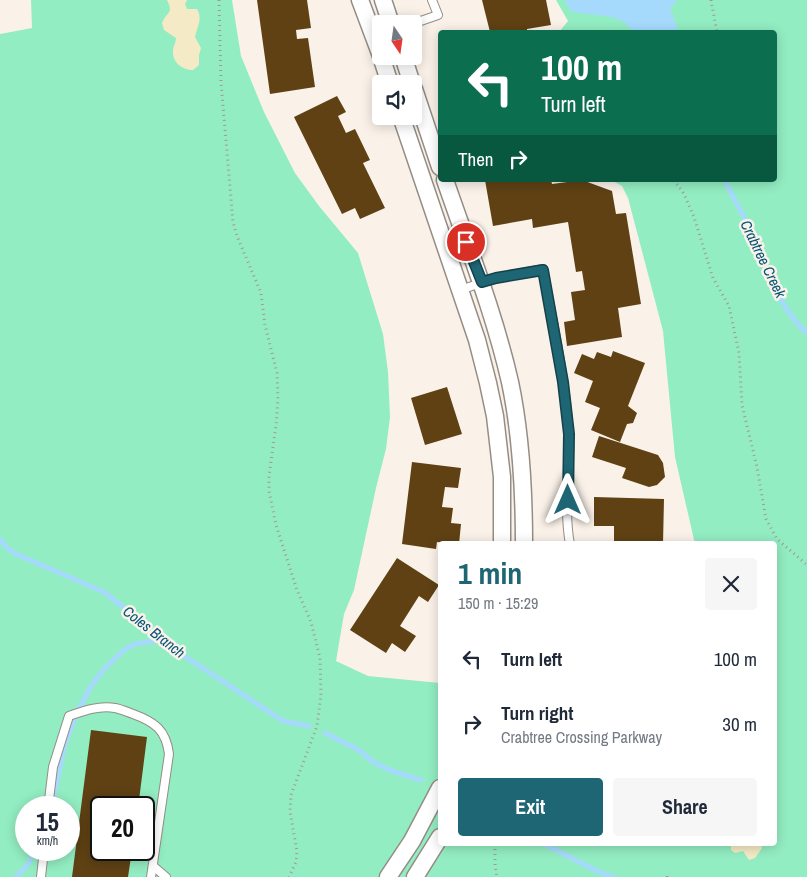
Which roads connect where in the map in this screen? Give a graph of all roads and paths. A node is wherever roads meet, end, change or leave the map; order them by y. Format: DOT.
graph roads {
  1 [pos="219,0"];
  2 [pos="360,0"];
  3 [pos="383,0"];
  4 [pos="432,0"];
  5 [pos="711,0"];
  6 [pos="388,15"];
  7 [pos="422,21"];
  8 [pos="372,24"];
  9 [pos="717,30"];
  10 [pos="422,113"];
  11 [pos="404,125"];
  12 [pos="438,161"];
  13 [pos="446,182"];
  14 [pos="675,182"];
  15 [pos="482,282"];
  16 [pos="460,290"];
  17 [pos="502,541"];
  18 [pos="524,541"];
  19 [pos="570,541"];
  20 [pos="807,565"];
  21 [pos="438,792"];
  22 [pos="49,796"];
  23 [pos="438,840"];
  24 [pos="495,846"];
  25 [pos="43,861"];
  26 [pos="153,866"];
  27 [pos="495,876"];
  28 [pos="41,877"];
  29 [pos="151,877"];
  30 [pos="166,877"];
  31 [pos="289,877"];
  32 [pos="388,877"];
  33 [pos="415,877"];
  1 -- 31 [label="path"];
  2 -- 8 [label="street"];
  3 -- 6 [label="street"];
  4 -- 7 [label="lane"];
  5 -- 9 [label="path"];
  10 -- 12 [label="street"];
  11 -- 16 [label="street"];
  13 -- 15 [label="street"];
  14 -- 20 [label="path"];
  15 -- 16 [label="lane"];
  15 -- 18 [label="street"];
  15 -- 19 [label="lane"];
  16 -- 17 [label="street"];
  21 -- 32 [label="street"];
  22 -- 26 [label="lane"];
  23 -- 33 [label="street"];
  24 -- 27 [label="path"];
  25 -- 28 [label="lane"];
  26 -- 29 [label="lane"];
  26 -- 30 [label="lane"];
}
